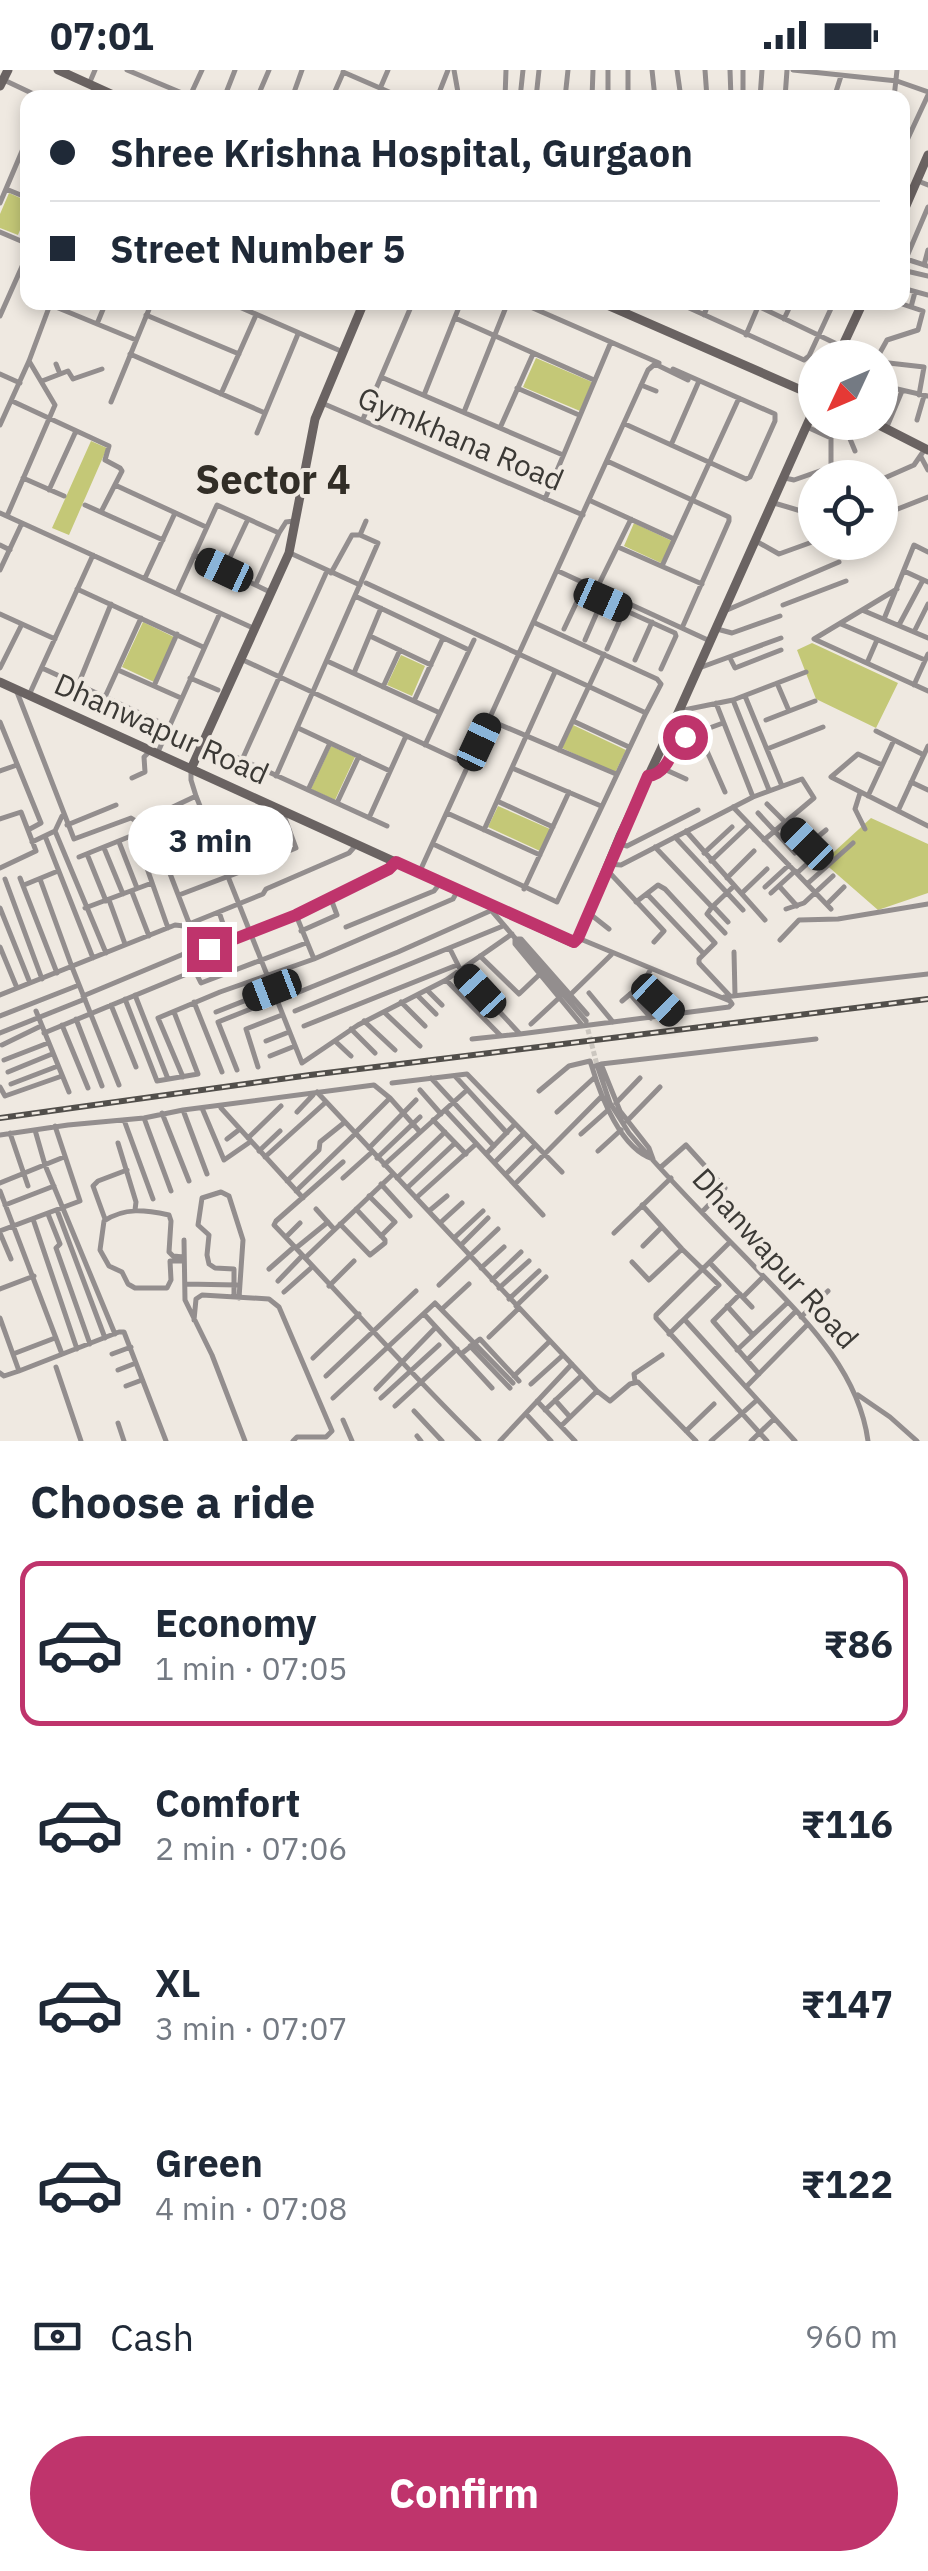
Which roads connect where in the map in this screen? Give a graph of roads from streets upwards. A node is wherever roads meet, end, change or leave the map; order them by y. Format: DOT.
graph roads {
  1 [pos="96,70"];
  2 [pos="127,70"];
  3 [pos="388,70"];
  4 [pos="790,70"];
  5 [pos="873,70"];
  6 [pos="897,70"];
  7 [pos="58,71"];
  8 [pos="343,71"];
  9 [pos="818,71"];
  10 [pos="136,72"];
  11 [pos="836,73"];
  12 [pos="4,78"];
  13 [pos="872,78"];
  14 [pos="897,81"];
  15 [pos="89,84"];
  16 [pos="381,88"];
  17 [pos="27,90"];
  18 [pos="102,90"];
  19 [pos="176,90"];
  20 [pos="386,90"];
  21 [pos="895,90"];
  22 [pos="928,93"];
  23 [pos="910,133"];
  24 [pos="20,157"];
  25 [pos="928,157"];
  26 [pos="923,183"];
  27 [pos="6,189"];
  28 [pos="20,195"];
  29 [pos="0,203"];
  30 [pos="928,209"];
  31 [pos="910,250"];
  32 [pos="928,250"];
  33 [pos="926,265"];
  34 [pos="20,271"];
  35 [pos="910,290"];
  36 [pos="915,292"];
  37 [pos="928,295"];
  38 [pos="911,307"];
  39 [pos="49,310"];
  40 [pos="65,310"];
  41 [pos="103,310"];
  42 [pos="148,310"];
  43 [pos="245,310"];
  44 [pos="358,310"];
  45 [pos="408,310"];
  46 [pos="458,310"];
  47 [pos="505,310"];
  48 [pos="537,310"];
  49 [pos="617,310"];
  50 [pos="628,310"];
  51 [pos="692,310"];
  52 [pos="706,310"];
  53 [pos="756,310"];
  54 [pos="769,310"];
  55 [pos="788,310"];
  56 [pos="832,310"];
  57 [pos="859,310"];
  58 [pos="626,314"];
  59 [pos="146,315"];
  60 [pos="256,315"];
  61 [pos="0,316"];
  62 [pos="704,316"];
  63 [pos="455,318"];
  64 [pos="784,319"];
  65 [pos="97,324"];
  66 [pos="298,333"];
  67 [pos="746,335"];
  68 [pos="820,336"];
  69 [pos="495,338"];
  70 [pos="136,340"];
  71 [pos="829,340"];
  72 [pos="845,340"];
  73 [pos="890,340"];
  74 [pos="611,342"];
  75 [pos="342,352"];
  76 [pos="130,354"];
  77 [pos="238,354"];
  78 [pos="532,354"];
  79 [pos="29,360"];
  80 [pos="898,363"];
  81 [pos="56,364"];
  82 [pos="102,369"];
  83 [pos="0,374"];
  84 [pos="60,374"];
  85 [pos="381,378"];
  86 [pos="594,380"];
  87 [pos="688,380"];
  88 [pos="42,381"];
  89 [pos="699,381"];
  90 [pos="20,383"];
  91 [pos="641,386"];
  92 [pos="517,388"];
  93 [pos="798,389"];
  94 [pos="898,390"];
  95 [pos="656,391"];
  96 [pos="902,391"];
  97 [pos="222,394"];
  98 [pos="424,396"];
  99 [pos="924,396"];
  100 [pos="739,398"];
  101 [pos="898,400"];
  102 [pos="12,402"];
  103 [pos="111,402"];
  104 [pos="322,403"];
  105 [pos="464,412"];
  106 [pos="265,413"];
  107 [pos="580,415"];
  108 [pos="49,418"];
  109 [pos="362,420"];
  110 [pos="916,420"];
  111 [pos="624,424"];
  112 [pos="0,425"];
  113 [pos="500,428"];
  114 [pos="76,430"];
  115 [pos="257,433"];
  116 [pos="898,436"];
  117 [pos="801,440"];
  118 [pos="831,440"];
  119 [pos="851,440"];
  120 [pos="671,445"];
  121 [pos="855,450"];
  122 [pos="924,452"];
  123 [pos="563,455"];
  124 [pos="607,461"];
  125 [pos="710,462"];
  126 [pos="928,470"];
  127 [pos="898,472"];
  128 [pos="23,478"];
  129 [pos="784,478"];
  130 [pos="115,485"];
  131 [pos="50,490"];
  132 [pos="64,496"];
  133 [pos="545,498"];
  134 [pos="928,498"];
  135 [pos="590,500"];
  136 [pos="692,500"];
  137 [pos="774,503"];
  138 [pos="85,505"];
  139 [pos="898,509"];
  140 [pos="798,510"];
  141 [pos="101,512"];
  142 [pos="176,513"];
  143 [pos="3,514"];
  144 [pos="583,515"];
  145 [pos="248,519"];
  146 [pos="631,519"];
  147 [pos="366,521"];
  148 [pos="297,522"];
  149 [pos="22,523"];
  150 [pos="206,528"];
  151 [pos="278,533"];
  152 [pos="360,535"];
  153 [pos="674,539"];
  154 [pos="163,540"];
  155 [pos="756,541"];
  156 [pos="0,545"];
  157 [pos="618,547"];
  158 [pos="798,547"];
  159 [pos="10,550"];
  160 [pos="928,552"];
  161 [pos="290,554"];
  162 [pos="93,555"];
  163 [pos="194,556"];
  164 [pos="839,562"];
  165 [pos="662,566"];
  166 [pos="0,570"];
  167 [pos="224,570"];
  168 [pos="558,570"];
  169 [pos="904,571"];
  170 [pos="329,572"];
  171 [pos="145,578"];
  172 [pos="926,581"];
  173 [pos="846,582"];
  174 [pos="256,584"];
  175 [pos="363,584"];
  176 [pos="702,584"];
  177 [pos="584,587"];
  178 [pos="597,588"];
  179 [pos="78,589"];
  180 [pos="897,590"];
  181 [pos="272,592"];
  182 [pos="176,594"];
  183 [pos="355,596"];
  184 [pos="603,600"];
  185 [pos="112,604"];
  186 [pos="928,604"];
  187 [pos="783,606"];
  188 [pos="381,608"];
  189 [pos="625,610"];
  190 [pos="862,610"];
  191 [pos="723,612"];
  192 [pos="220,613"];
  193 [pos="0,614"];
  194 [pos="780,616"];
  195 [pos="141,618"];
  196 [pos="884,619"];
  197 [pos="652,622"];
  198 [pos="534,623"];
  199 [pos="840,623"];
  200 [pos="22,624"];
  201 [pos="899,626"];
  202 [pos="682,628"];
  203 [pos="716,628"];
  204 [pos="256,629"];
  205 [pos="564,629"];
  206 [pos="914,632"];
  207 [pos="177,634"];
  208 [pos="370,636"];
  209 [pos="443,638"];
  210 [pos="781,638"];
  211 [pos="928,638"];
  212 [pos="55,639"];
  213 [pos="474,640"];
  214 [pos="585,640"];
  215 [pos="878,640"];
  216 [pos="710,641"];
  217 [pos="203,647"];
  218 [pos="400,650"];
  219 [pos="470,650"];
  220 [pos="781,650"];
  221 [pos="4,651"];
  222 [pos="605,652"];
  223 [pos="519,655"];
  224 [pos="926,657"];
  225 [pos="730,658"];
  226 [pos="243,660"];
  227 [pos="327,660"];
  228 [pos="635,660"];
  229 [pos="867,663"];
  230 [pos="431,665"];
  231 [pos="0,668"];
  232 [pos="42,668"];
  233 [pos="698,668"];
  234 [pos="661,669"];
  235 [pos="118,670"];
  236 [pos="555,672"];
  237 [pos="806,672"];
  238 [pos="354,673"];
  239 [pos="279,677"];
  240 [pos="190,678"];
  241 [pos="0,682"];
  242 [pos="777,684"];
  243 [pos="914,684"];
  244 [pos="78,685"];
  245 [pos="154,686"];
  246 [pos="383,687"];
  247 [pos="589,688"];
  248 [pos="16,690"];
  249 [pos="218,690"];
  250 [pos="928,691"];
  251 [pos="313,693"];
  252 [pos="745,695"];
  253 [pos="30,696"];
  254 [pos="105,697"];
  255 [pos="181,698"];
  256 [pos="733,700"];
  257 [pos="414,701"];
  258 [pos="815,701"];
  259 [pos="716,703"];
  260 [pos="680,711"];
  261 [pos="789,711"];
  262 [pos="440,713"];
  263 [pos="646,713"];
  264 [pos="490,720"];
  265 [pos="766,720"];
  266 [pos="573,721"];
  267 [pos="0,722"];
  268 [pos="723,723"];
  269 [pos="168,726"];
  270 [pos="823,726"];
  271 [pos="298,728"];
  272 [pos="876,730"];
  273 [pos="699,733"];
  274 [pos="667,734"];
  275 [pos="406,736"];
  276 [pos="526,736"];
  277 [pos="680,736"];
  278 [pos="894,740"];
  279 [pos="330,743"];
  280 [pos="205,744"];
  281 [pos="9,745"];
  282 [pos="425,745"];
  283 [pos="928,746"];
  284 [pos="630,747"];
  285 [pos="0,749"];
  286 [pos="768,749"];
  287 [pos="559,750"];
  288 [pos="154,752"];
  289 [pos="924,754"];
  290 [pos="359,756"];
  291 [pos="242,760"];
  292 [pos="17,765"];
  293 [pos="469,765"];
  294 [pos="882,765"];
  295 [pos="512,768"];
  296 [pos="192,769"];
  297 [pos="664,769"];
  298 [pos="390,771"];
  299 [pos="0,772"];
  300 [pos="617,774"];
  301 [pos="276,776"];
  302 [pos="648,776"];
  303 [pos="132,778"];
  304 [pos="686,779"];
  305 [pos="911,782"];
  306 [pos="782,786"];
  307 [pos="308,790"];
  308 [pos="770,790"];
  309 [pos="928,790"];
  310 [pos="569,792"];
  311 [pos="725,792"];
  312 [pos="860,793"];
  313 [pos="196,796"];
  314 [pos="752,797"];
  315 [pos="867,797"];
  316 [pos="497,801"];
  317 [pos="337,803"];
  318 [pos="767,804"];
  319 [pos="116,805"];
  320 [pos="602,806"];
  321 [pos="734,807"];
  322 [pos="280,809"];
  323 [pos="698,810"];
  324 [pos="898,811"];
  325 [pos="758,812"];
  326 [pos="447,813"];
  327 [pos="63,814"];
  328 [pos="204,816"];
  329 [pos="369,818"];
  330 [pos="0,819"];
  331 [pos="149,819"];
  332 [pos="785,822"];
  333 [pos="67,824"];
  334 [pos="749,825"];
  335 [pos="387,826"];
  336 [pos="928,826"];
  337 [pos="732,827"];
  338 [pos="553,828"];
  339 [pos="865,829"];
  340 [pos="28,830"];
  341 [pos="484,830"];
  342 [pos="775,830"];
  343 [pos="826,830"];
  344 [pos="55,831"];
  345 [pos="686,832"];
  346 [pos="45,836"];
  347 [pos="675,837"];
  348 [pos="764,840"];
  349 [pos="32,842"];
  350 [pos="119,842"];
  351 [pos="617,843"];
  352 [pos="853,843"];
  353 [pos="216,844"];
  354 [pos="357,844"];
  355 [pos="433,844"];
  356 [pos="104,848"];
  357 [pos="655,848"];
  358 [pos="754,851"];
  359 [pos="796,852"];
  360 [pos="704,853"];
  361 [pos="87,854"];
  362 [pos="540,855"];
  363 [pos="79,857"];
  364 [pos="267,860"];
  365 [pos="396,862"];
  366 [pos="711,862"];
  367 [pos="809,862"];
  368 [pos="258,865"];
  369 [pos="789,865"];
  370 [pos="607,867"];
  371 [pos="0,868"];
  372 [pos="768,869"];
  373 [pos="58,871"];
  374 [pos="420,872"];
  375 [pos="796,872"];
  376 [pos="228,876"];
  377 [pos="833,876"];
  378 [pos="20,878"];
  379 [pos="727,878"];
  380 [pos="6,879"];
  381 [pos="40,879"];
  382 [pos="440,882"];
  383 [pos="152,883"];
  384 [pos="807,884"];
  385 [pos="23,886"];
  386 [pos="735,886"];
  387 [pos="779,886"];
  388 [pos="765,887"];
  389 [pos="844,887"];
  390 [pos="524,889"];
  391 [pos="134,890"];
  392 [pos="458,890"];
  393 [pos="726,893"];
  394 [pos="742,893"];
  395 [pos="772,893"];
  396 [pos="815,893"];
  397 [pos="122,894"];
  398 [pos="179,894"];
  399 [pos="646,894"];
  400 [pos="330,898"];
  401 [pos="107,901"];
  402 [pos="636,902"];
  403 [pos="239,904"];
  404 [pos="928,904"];
  405 [pos="712,906"];
  406 [pos="797,906"];
  407 [pos="0,908"];
  408 [pos="86,908"];
  409 [pos="491,908"];
  410 [pos="743,910"];
  411 [pos="786,910"];
  412 [pos="219,912"];
  413 [pos="587,912"];
  414 [pos="296,915"];
  415 [pos="766,920"];
  416 [pos="728,922"];
  417 [pos="190,923"];
  418 [pos="346,926"];
  419 [pos="504,926"];
  420 [pos="168,928"];
  421 [pos="609,929"];
  422 [pos="301,931"];
  423 [pos="251,934"];
  424 [pos="149,936"];
  425 [pos="513,936"];
  426 [pos="578,938"];
  427 [pos="780,940"];
  428 [pos="229,942"];
  429 [pos="654,942"];
  430 [pos="306,943"];
  431 [pos="716,943"];
  432 [pos="126,944"];
  433 [pos="0,948"];
  434 [pos="450,949"];
  435 [pos="734,952"];
  436 [pos="106,953"];
  437 [pos="612,954"];
  438 [pos="704,954"];
  439 [pos="189,956"];
  440 [pos="480,956"];
  441 [pos="93,958"];
  442 [pos="314,958"];
  443 [pos="260,960"];
  444 [pos="72,967"];
  445 [pos="459,967"];
  446 [pos="650,968"];
  447 [pos="195,970"];
  448 [pos="57,973"];
  449 [pos="540,974"];
  450 [pos="928,974"];
  451 [pos="266,975"];
  452 [pos="42,978"];
  453 [pos="446,980"];
  454 [pos="30,984"];
  455 [pos="79,984"];
  456 [pos="642,984"];
  457 [pos="17,988"];
  458 [pos="272,990"];
  459 [pos="428,991"];
  460 [pos="298,992"];
  461 [pos="1,993"];
  462 [pos="590,993"];
  463 [pos="630,994"];
  464 [pos="135,995"];
  465 [pos="570,995"];
  466 [pos="418,996"];
  467 [pos="733,996"];
  468 [pos="560,997"];
  469 [pos="84,998"];
  470 [pos="722,998"];
  471 [pos="276,999"];
  472 [pos="125,1000"];
  473 [pos="622,1001"];
  474 [pos="194,1002"];
  475 [pos="401,1002"];
  476 [pos="111,1005"];
  477 [pos="442,1005"];
  478 [pos="296,1010"];
  479 [pos="174,1012"];
  480 [pos="216,1012"];
  481 [pos="384,1012"];
  482 [pos="37,1014"];
  483 [pos="91,1014"];
  484 [pos="436,1014"];
  485 [pos="282,1015"];
  486 [pos="0,1016"];
  487 [pos="674,1016"];
  488 [pos="651,1018"];
  489 [pos="76,1020"];
  490 [pos="585,1020"];
  491 [pos="364,1021"];
  492 [pos="613,1022"];
  493 [pos="531,1024"];
  494 [pos="62,1026"];
  495 [pos="304,1026"];
  496 [pos="425,1026"];
  497 [pos="351,1029"];
  498 [pos="43,1030"];
  499 [pos="289,1032"];
  500 [pos="0,1033"];
  501 [pos="520,1034"];
  502 [pos="502,1036"];
  503 [pos="816,1039"];
  504 [pos="472,1040"];
  505 [pos="266,1041"];
  506 [pos="335,1041"];
  507 [pos="48,1042"];
  508 [pos="2,1044"];
  509 [pos="295,1046"];
  510 [pos="420,1046"];
  511 [pos="395,1050"];
  512 [pos="375,1052"];
  513 [pos="52,1054"];
  514 [pos="270,1056"];
  515 [pos="352,1056"];
  516 [pos="4,1060"];
  517 [pos="58,1066"];
  518 [pos="597,1066"];
  519 [pos="136,1067"];
  520 [pos="258,1067"];
  521 [pos="237,1070"];
  522 [pos="8,1072"];
  523 [pos="222,1072"];
  524 [pos="62,1076"];
  525 [pos="455,1076"];
  526 [pos="183,1077"];
  527 [pos="595,1077"];
  528 [pos="431,1078"];
  529 [pos="640,1078"];
  530 [pos="168,1079"];
  531 [pos="392,1082"];
  532 [pos="12,1084"];
  533 [pos="119,1084"];
  534 [pos="102,1086"];
  535 [pos="0,1087"];
  536 [pos="660,1087"];
  537 [pos="88,1088"];
  538 [pos="420,1090"];
  539 [pos="467,1090"];
  540 [pos="539,1091"];
  541 [pos="68,1092"];
  542 [pos="316,1093"];
  543 [pos="602,1096"];
  544 [pos="390,1098"];
  545 [pos="416,1100"];
  546 [pos="326,1102"];
  547 [pos="454,1102"];
  548 [pos="616,1103"];
  549 [pos="281,1106"];
  550 [pos="220,1107"];
  551 [pos="202,1108"];
  552 [pos="182,1110"];
  553 [pos="608,1110"];
  554 [pos="297,1112"];
  555 [pos="443,1112"];
  556 [pos="558,1112"];
  557 [pos="162,1114"];
  558 [pos="402,1114"];
  559 [pos="420,1117"];
  560 [pos="144,1118"];
  561 [pos="124,1120"];
  562 [pos="433,1120"];
  563 [pos="626,1121"];
  564 [pos="345,1122"];
  565 [pos="412,1124"];
  566 [pos="515,1124"];
  567 [pos="55,1126"];
  568 [pos="240,1129"];
  569 [pos="35,1130"];
  570 [pos="621,1130"];
  571 [pos="280,1132"];
  572 [pos="420,1132"];
  573 [pos="446,1132"];
  574 [pos="10,1133"];
  575 [pos="355,1133"];
  576 [pos="506,1133"];
  577 [pos="524,1133"];
  578 [pos="0,1134"];
  579 [pos="581,1134"];
  580 [pos="227,1140"];
  581 [pos="249,1140"];
  582 [pos="118,1143"];
  583 [pos="455,1143"];
  584 [pos="476,1144"];
  585 [pos="535,1145"];
  586 [pos="494,1146"];
  587 [pos="598,1151"];
  588 [pos="373,1153"];
  589 [pos="262,1154"];
  590 [pos="466,1154"];
  591 [pos="486,1154"];
  592 [pos="544,1155"];
  593 [pos="64,1157"];
  594 [pos="653,1159"];
  595 [pos="343,1162"];
  596 [pos="495,1162"];
  597 [pos="45,1165"];
  598 [pos="384,1165"];
  599 [pos="662,1167"];
  600 [pos="127,1170"];
  601 [pos="562,1172"];
  602 [pos="24,1174"];
  603 [pos="206,1174"];
  604 [pos="506,1174"];
  605 [pos="395,1176"];
  606 [pos="343,1178"];
  607 [pos="671,1178"];
  608 [pos="287,1181"];
  609 [pos="188,1182"];
  610 [pos="0,1183"];
  611 [pos="381,1184"];
  612 [pos="515,1184"];
  613 [pos="28,1186"];
  614 [pos="54,1186"];
  615 [pos="406,1188"];
  616 [pos="0,1191"];
  617 [pos="171,1191"];
  618 [pos="296,1192"];
  619 [pos="369,1196"];
  620 [pos="447,1196"];
  621 [pos="153,1198"];
  622 [pos="303,1198"];
  623 [pos="416,1198"];
  624 [pos="462,1203"];
  625 [pos="642,1205"];
  626 [pos="5,1206"];
  627 [pos="60,1209"];
  628 [pos="316,1209"];
  629 [pos="135,1210"];
  630 [pos="356,1210"];
  631 [pos="428,1211"];
  632 [pos="483,1212"];
  633 [pos="702,1212"];
  634 [pos="48,1214"];
  635 [pos="543,1215"];
  636 [pos="410,1216"];
  637 [pos="488,1218"];
  638 [pos="33,1219"];
  639 [pos="105,1219"];
  640 [pos="300,1222"];
  641 [pos="328,1222"];
  642 [pos="440,1223"];
  643 [pos="14,1226"];
  644 [pos="337,1227"];
  645 [pos="662,1227"];
  646 [pos="498,1229"];
  647 [pos="0,1232"];
  648 [pos="614,1233"];
  649 [pos="381,1236"];
  650 [pos="286,1238"];
  651 [pos="454,1238"];
  652 [pos="184,1240"];
  653 [pos="730,1242"];
  654 [pos="460,1246"];
  655 [pos="644,1246"];
  656 [pos="504,1247"];
  657 [pos="56,1248"];
  658 [pos="295,1248"];
  659 [pos="682,1249"];
  660 [pos="42,1252"];
  661 [pos="521,1252"];
  662 [pos="304,1257"];
  663 [pos="471,1257"];
  664 [pos="11,1259"];
  665 [pos="184,1259"];
  666 [pos="354,1261"];
  667 [pos="529,1261"];
  668 [pos="632,1262"];
  669 [pos="710,1263"];
  670 [pos="312,1267"];
  671 [pos="481,1268"];
  672 [pos="269,1269"];
  673 [pos="704,1270"];
  674 [pos="539,1271"];
  675 [pos="34,1276"];
  676 [pos="763,1276"];
  677 [pos="546,1278"];
  678 [pos="492,1280"];
  679 [pos="278,1281"];
  680 [pos="185,1284"];
  681 [pos="468,1284"];
  682 [pos="238,1285"];
  683 [pos="330,1286"];
  684 [pos="438,1286"];
  685 [pos="500,1288"];
  686 [pos="0,1289"];
  687 [pos="416,1291"];
  688 [pos="284,1292"];
  689 [pos="828,1292"];
  690 [pos="741,1296"];
  691 [pos="237,1297"];
  692 [pos="509,1299"];
  693 [pos="787,1303"];
  694 [pos="727,1306"];
  695 [pos="517,1307"];
  696 [pos="752,1307"];
  697 [pos="442,1310"];
  698 [pos="359,1314"];
  699 [pos="424,1314"];
  700 [pos="798,1314"];
  701 [pos="0,1318"];
  702 [pos="194,1320"];
  703 [pos="686,1320"];
  704 [pos="808,1325"];
  705 [pos="436,1327"];
  706 [pos="374,1332"];
  707 [pos="115,1334"];
  708 [pos="669,1334"];
  709 [pos="753,1335"];
  710 [pos="488,1337"];
  711 [pos="56,1338"];
  712 [pos="105,1338"];
  713 [pos="550,1342"];
  714 [pos="90,1344"];
  715 [pos="472,1344"];
  716 [pos="439,1345"];
  717 [pos="131,1347"];
  718 [pos="77,1348"];
  719 [pos="387,1348"];
  720 [pos="737,1350"];
  721 [pos="459,1351"];
  722 [pos="13,1354"];
  723 [pos="62,1354"];
  724 [pos="112,1354"];
  725 [pos="563,1355"];
  726 [pos="662,1356"];
  727 [pos="313,1358"];
  728 [pos="746,1360"];
  729 [pos="400,1362"];
  730 [pos="136,1363"];
  731 [pos="572,1364"];
  732 [pos="56,1366"];
  733 [pos="118,1370"];
  734 [pos="19,1371"];
  735 [pos="410,1372"];
  736 [pos="0,1373"];
  737 [pos="759,1374"];
  738 [pos="582,1375"];
  739 [pos="326,1376"];
  740 [pos="142,1380"];
  741 [pos="635,1381"];
  742 [pos="514,1382"];
  743 [pos="420,1383"];
  744 [pos="530,1384"];
  745 [pos="126,1386"];
  746 [pos="746,1387"];
  747 [pos="376,1388"];
  748 [pos="492,1388"];
  749 [pos="598,1391"];
  750 [pos="856,1393"];
  751 [pos="334,1398"];
  752 [pos="382,1398"];
  753 [pos="537,1400"];
  754 [pos="555,1400"];
  755 [pos="758,1400"];
  756 [pos="714,1404"];
  757 [pos="395,1406"];
  758 [pos="545,1410"];
  759 [pos="414,1412"];
  760 [pos="526,1413"];
  761 [pos="742,1414"];
  762 [pos="570,1416"];
  763 [pos="775,1418"];
  764 [pos="343,1420"];
  765 [pos="118,1423"];
  766 [pos="560,1426"];
  767 [pos="686,1430"];
  768 [pos="760,1433"];
  769 [pos="81,1441"];
  770 [pos="124,1441"];
  771 [pos="166,1441"];
  772 [pos="244,1441"];
  773 [pos="294,1441"];
  774 [pos="352,1441"];
  775 [pos="442,1441"];
  776 [pos="479,1441"];
  777 [pos="500,1441"];
  778 [pos="551,1441"];
  779 [pos="575,1441"];
  780 [pos="696,1441"];
  781 [pos="711,1441"];
  782 [pos="751,1441"];
  783 [pos="767,1441"];
  784 [pos="795,1441"];
  785 [pos="868,1441"];
  786 [pos="916,1441"];
  1 -- 15 [label="street"];
  2 -- 10 [label="street"];
  3 -- 16 [label="street"];
  4 -- 9 [label="street"];
  5 -- 13 [label="street"];
  6 -- 14 [label="street"];
  7 -- 15 [label="street"];
  8 -- 16 [label="street"];
  9 -- 11 [label="street"];
  10 -- 19 [label="street"];
  11 -- 13 [label="street"];
  12 -- 17 [label="street"];
  13 -- 14 [label="street"];
  14 -- 21 [label="street"];
  14 -- 22 [label="street"];
  15 -- 18 [label="street"];
  16 -- 20 [label="street"];
  22 -- 23 [label="street"];
  24 -- 27 [label="street"];
  25 -- 26 [label="street"];
  27 -- 28 [label="street"];
  27 -- 29 [label="street"];
  30 -- 31 [label="street"];
  32 -- 33 [label="street"];
  34 -- 61 [label="street"];
  35 -- 36 [label="street"];
  36 -- 37 [label="street"];
  36 -- 38 [label="street"];
  38 -- 73 [label="street"];
  39 -- 79 [label="street"];
  40 -- 65 [label="street"];
  41 -- 65 [label="street"];
  42 -- 59 [label="street"];
  43 -- 60 [label="street"];
  44 -- 75 [label="street"];
  45 -- 85 [label="street"];
  46 -- 63 [label="street"];
  47 -- 69 [label="street"];
  48 -- 74 [label="street"];
  49 -- 58 [label="street"];
  50 -- 58 [label="street"];
  51 -- 62 [label="street"];
  52 -- 62 [label="street"];
  53 -- 67 [label="street"];
  54 -- 64 [label="street"];
  55 -- 64 [label="street"];
  56 -- 68 [label="street"];
  57 -- 72 [label="street"];
  58 -- 93 [label="street"];
  59 -- 70 [label="street"];
  59 -- 77 [label="street"];
  60 -- 66 [label="street"];
  60 -- 77 [label="street"];
  62 -- 67 [label="street"];
  63 -- 69 [label="street"];
  63 -- 98 [label="street"];
  64 -- 68 [label="street"];
  65 -- 70 [label="street"];
  66 -- 75 [label="street"];
  66 -- 106 [label="street"];
  67 -- 68 [label="street"];
  68 -- 71 [label="street"];
  69 -- 78 [label="street"];
  69 -- 105 [label="street"];
  70 -- 76 [label="street"];
  74 -- 86 [label="street"];
  74 -- 89 [label="street"];
  75 -- 104 [label="street"];
  76 -- 97 [label="street"];
  76 -- 103 [label="street"];
  77 -- 97 [label="street"];
  78 -- 86 [label="street"];
  78 -- 92 [label="street"];
  79 -- 88 [label="street"];
  79 -- 90 [label="street"];
  80 -- 99 [label="street"];
  81 -- 84 [label="street"];
  82 -- 84 [label="street"];
  83 -- 90 [label="street"];
  84 -- 88 [label="street"];
  85 -- 98 [label="street"];
  85 -- 109 [label="street"];
  86 -- 107 [label="street"];
  87 -- 91 [label="street"];
  88 -- 108 [label="street"];
  89 -- 100 [label="street"];
  89 -- 120 [label="street"];
  90 -- 102 [label="street"];
  91 -- 95 [label="street"];
  91 -- 111 [label="street"];
  92 -- 107 [label="street"];
  92 -- 113 [label="street"];
  94 -- 96 [label="street"];
  96 -- 99 [label="street"];
  96 -- 101 [label="street"];
  97 -- 106 [label="street"];
  98 -- 105 [label="street"];
  99 -- 110 [label="street"];
  100 -- 125 [label="street"];
  100 -- 125 [label="street"];
  102 -- 108 [label="street"];
  102 -- 112 [label="street"];
  104 -- 109 [label="street, Gymkhana Road"];
  104 -- 148 [label="street"];
  105 -- 113 [label="street"];
  106 -- 115 [label="street"];
  107 -- 123 [label="street"];
  108 -- 114 [label="street"];
  108 -- 128 [label="street"];
  109 -- 133 [label="street, Gymkhana Road"];
  111 -- 120 [label="street"];
  111 -- 124 [label="street"];
  113 -- 123 [label="street"];
  114 -- 130 [label="street"];
  114 -- 131 [label="street"];
  116 -- 122 [label="street"];
  117 -- 129 [label="street"];
  118 -- 129 [label="street"];
  119 -- 121 [label="street"];
  120 -- 125 [label="street"];
  122 -- 126 [label="street"];
  122 -- 127 [label="street"];
  123 -- 133 [label="street"];
  124 -- 135 [label="street"];
  124 -- 136 [label="street"];
  125 -- 136 [label="street"];
  128 -- 131 [label="street"];
  128 -- 143 [label="street"];
  129 -- 137 [label="street"];
  130 -- 141 [label="street"];
  130 -- 142 [label="street"];
  131 -- 132 [label="street"];
  133 -- 144 [label="street, Gymkhana Road"];
  134 -- 139 [label="street"];
  135 -- 144 [label="street"];
  135 -- 146 [label="street"];
  136 -- 153 [label="street"];
  136 -- 176 [label="street"];
  137 -- 140 [label="street"];
  137 -- 155 [label="street"];
  138 -- 141 [label="street"];
  141 -- 154 [label="street"];
  142 -- 150 [label="street"];
  142 -- 154 [label="street"];
  143 -- 149 [label="street"];
  144 -- 168 [label="street"];
  145 -- 150 [label="street"];
  145 -- 151 [label="street"];
  145 -- 167 [label="street"];
  146 -- 153 [label="street"];
  146 -- 157 [label="street"];
  147 -- 152 [label="street"];
  148 -- 151 [label="street"];
  148 -- 161 [label="street"];
  149 -- 159 [label="street"];
  149 -- 162 [label="street"];
  150 -- 163 [label="street"];
  151 -- 174 [label="street"];
  152 -- 170 [label="street"];
  152 -- 175 [label="street"];
  153 -- 165 [label="street"];
  154 -- 171 [label="street"];
  155 -- 158 [label="street"];
  155 -- 191 [label="street"];
  156 -- 159 [label="street"];
  157 -- 165 [label="street"];
  157 -- 178 [label="street"];
  159 -- 166 [label="street"];
  160 -- 169 [label="street"];
  161 -- 170 [label="street"];
  161 -- 181 [label="street"];
  162 -- 171 [label="street"];
  162 -- 179 [label="street"];
  163 -- 167 [label="street"];
  163 -- 182 [label="street"];
  164 -- 191 [label="street"];
  165 -- 176 [label="street"];
  167 -- 174 [label="street"];
  168 -- 177 [label="street"];
  168 -- 198 [label="street"];
  169 -- 172 [label="street"];
  169 -- 180 [label="street"];
  170 -- 175 [label="street"];
  170 -- 239 [label="street"];
  171 -- 182 [label="street"];
  172 -- 201 [label="street"];
  173 -- 187 [label="street"];
  174 -- 181 [label="street"];
  175 -- 183 [label="street"];
  175 -- 223 [label="street"];
  176 -- 202 [label="street"];
  177 -- 178 [label="street"];
  177 -- 184 [label="street"];
  177 -- 205 [label="street"];
  178 -- 202 [label="street"];
  179 -- 185 [label="street"];
  179 -- 212 [label="street"];
  180 -- 190 [label="street"];
  180 -- 196 [label="street"];
  181 -- 204 [label="street"];
  182 -- 192 [label="street"];
  183 -- 188 [label="street"];
  183 -- 227 [label="street"];
  184 -- 189 [label="street"];
  184 -- 214 [label="street"];
  185 -- 195 [label="street"];
  185 -- 244 [label="street"];
  186 -- 206 [label="street"];
  188 -- 208 [label="street"];
  188 -- 209 [label="street"];
  189 -- 197 [label="street"];
  189 -- 222 [label="street"];
  190 -- 196 [label="street"];
  190 -- 199 [label="street"];
  191 -- 203 [label="street"];
  192 -- 204 [label="street"];
  192 -- 217 [label="street"];
  193 -- 200 [label="street"];
  194 -- 203 [label="street"];
  195 -- 207 [label="street"];
  195 -- 235 [label="street"];
  196 -- 201 [label="street"];
  197 -- 228 [label="street"];
  197 -- 234 [label="street"];
  198 -- 222 [label="street"];
  198 -- 223 [label="street"];
  199 -- 215 [label="street"];
  199 -- 229 [label="street"];
  200 -- 212 [label="street"];
  200 -- 221 [label="street"];
  201 -- 206 [label="street"];
  202 -- 216 [label="street"];
  203 -- 216 [label="street"];
  204 -- 226 [label="street"];
  206 -- 211 [label="street"];
  207 -- 217 [label="street"];
  207 -- 245 [label="street"];
  208 -- 218 [label="street"];
  208 -- 238 [label="street"];
  209 -- 219 [label="street"];
  209 -- 230 [label="street"];
  210 -- 225 [label="street"];
  212 -- 232 [label="street"];
  213 -- 219 [label="street"];
  215 -- 224 [label="street"];
  215 -- 229 [label="street"];
  216 -- 233 [label="street"];
  217 -- 240 [label="street"];
  218 -- 230 [label="street"];
  218 -- 246 [label="street"];
  219 -- 262 [label="street"];
  220 -- 225 [label="street"];
  221 -- 231 [label="street"];
  222 -- 247 [label="street"];
  222 -- 263 [label="street"];
  223 -- 236 [label="street"];
  223 -- 264 [label="street"];
  224 -- 243 [label="street"];
  225 -- 233 [label="street"];
  226 -- 239 [label="street"];
  226 -- 280 [label="street"];
  227 -- 238 [label="street"];
  227 -- 251 [label="street"];
  229 -- 243 [label="street"];
  230 -- 257 [label="street"];
  232 -- 244 [label="street"];
  232 -- 253 [label="street"];
  233 -- 260 [label="street"];
  235 -- 245 [label="street"];
  235 -- 254 [label="street"];
  236 -- 247 [label="street"];
  236 -- 276 [label="street"];
  237 -- 242 [label="street"];
  238 -- 246 [label="street"];
  239 -- 251 [label="street"];
  239 -- 291 [label="street"];
  240 -- 249 [label="street"];
  240 -- 255 [label="street"];
  241 -- 248 [label="street, Dhanwapur Road"];
  242 -- 252 [label="street"];
  242 -- 261 [label="street"];
  243 -- 250 [label="street"];
  244 -- 254 [label="street"];
  245 -- 255 [label="street"];
  246 -- 257 [label="street"];
  247 -- 263 [label="street"];
  247 -- 266 [label="street"];
  248 -- 253 [label="street, Dhanwapur Road"];
  248 -- 327 [label="street"];
  251 -- 271 [label="street"];
  251 -- 275 [label="street"];
  252 -- 256 [label="street"];
  252 -- 286 [label="street"];
  253 -- 288 [label="street, Dhanwapur Road"];
  254 -- 269 [label="street"];
  255 -- 269 [label="street"];
  256 -- 259 [label="street"];
  256 -- 308 [label="street"];
  257 -- 262 [label="street"];
  258 -- 261 [label="street"];
  259 -- 260 [label="street"];
  259 -- 268 [label="street"];
  260 -- 274 [label="street"];
  261 -- 265 [label="street"];
  262 -- 282 [label="street"];
  263 -- 284 [label="street"];
  264 -- 276 [label="street"];
  264 -- 293 [label="street"];
  266 -- 284 [label="street"];
  266 -- 287 [label="street"];
  267 -- 281 [label="street"];
  268 -- 273 [label="street"];
  268 -- 314 [label="street"];
  269 -- 288 [label="street"];
  270 -- 286 [label="street"];
  271 -- 279 [label="street"];
  271 -- 301 [label="street"];
  272 -- 278 [label="street"];
  273 -- 277 [label="street"];
  273 -- 311 [label="street"];
  274 -- 277 [label="street"];
  274 -- 302 [label="street"];
  275 -- 282 [label="street"];
  275 -- 298 [label="street"];
  276 -- 287 [label="street"];
  276 -- 295 [label="street"];
  277 -- 297 [label="street"];
  278 -- 289 [label="street"];
  278 -- 294 [label="street"];
  279 -- 290 [label="street"];
  279 -- 307 [label="street"];
  280 -- 291 [label="street"];
  280 -- 296 [label="street"];
  281 -- 285 [label="street"];
  281 -- 292 [label="street"];
  282 -- 293 [label="street"];
  283 -- 289 [label="street"];
  284 -- 300 [label="street"];
  286 -- 306 [label="street"];
  287 -- 300 [label="street"];
  288 -- 296 [label="street, Dhanwapur Road"];
  288 -- 303 [label="street"];
  289 -- 305 [label="street"];
  290 -- 298 [label="street"];
  290 -- 317 [label="street"];
  291 -- 301 [label="street"];
  292 -- 299 [label="street"];
  292 -- 340 [label="street"];
  293 -- 326 [label="street"];
  294 -- 312 [label="street"];
  294 -- 315 [label="street"];
  295 -- 310 [label="street"];
  295 -- 316 [label="street"];
  296 -- 313 [label="street"];
  296 -- 322 [label="street, Dhanwapur Road"];
  297 -- 302 [label="street"];
  297 -- 304 [label="street"];
  298 -- 329 [label="street"];
  300 -- 320 [label="street"];
  301 -- 307 [label="street"];
  302 -- 351 [label="street"];
  305 -- 309 [label="street"];
  305 -- 324 [label="street"];
  306 -- 308 [label="street"];
  306 -- 332 [label="street"];
  307 -- 317 [label="street"];
  308 -- 314 [label="street"];
  310 -- 320 [label="street"];
  310 -- 338 [label="street"];
  312 -- 315 [label="street"];
  312 -- 339 [label="street"];
  313 -- 328 [label="street"];
  313 -- 331 [label="street"];
  314 -- 321 [label="street"];
  315 -- 324 [label="street"];
  316 -- 338 [label="street"];
  316 -- 341 [label="street"];
  317 -- 329 [label="street"];
  318 -- 332 [label="street"];
  319 -- 333 [label="street"];
  320 -- 390 [label="street"];
  321 -- 334 [label="street"];
  321 -- 345 [label="street"];
  322 -- 353 [label="street"];
  322 -- 354 [label="street, Dhanwapur Road"];
  322 -- 364 [label="street"];
  323 -- 351 [label="street"];
  324 -- 336 [label="street"];
  325 -- 342 [label="street"];
  326 -- 341 [label="street"];
  326 -- 355 [label="street"];
  327 -- 333 [label="street"];
  327 -- 344 [label="street"];
  328 -- 353 [label="street"];
  328 -- 353 [label="street"];
  329 -- 335 [label="street"];
  330 -- 340 [label="street"];
  331 -- 333 [label="street"];
  331 -- 398 [label="street"];
  332 -- 342 [label="street"];
  332 -- 343 [label="street"];
  334 -- 348 [label="street"];
  334 -- 366 [label="street"];
  337 -- 360 [label="street"];
  338 -- 362 [label="street"];
  340 -- 349 [label="street"];
  341 -- 362 [label="street"];
  342 -- 348 [label="street"];
  342 -- 359 [label="street"];
  344 -- 346 [label="street"];
  344 -- 408 [label="street"];
  345 -- 347 [label="street"];
  345 -- 360 [label="street"];
  346 -- 349 [label="street"];
  346 -- 373 [label="street"];
  347 -- 357 [label="street"];
  347 -- 393 [label="street"];
  348 -- 369 [label="street"];
  349 -- 371 [label="street"];
  350 -- 356 [label="street"];
  350 -- 383 [label="street"];
  350 -- 391 [label="street"];
  351 -- 370 [label="street"];
  352 -- 384 [label="street"];
  353 -- 376 [label="street"];
  354 -- 365 [label="street, Dhanwapur Road"];
  354 -- 403 [label="street"];
  355 -- 374 [label="street"];
  355 -- 390 [label="street"];
  356 -- 361 [label="street"];
  356 -- 397 [label="street"];
  357 -- 370 [label="street"];
  357 -- 405 [label="street"];
  358 -- 379 [label="street"];
  360 -- 366 [label="street"];
  361 -- 363 [label="street"];
  361 -- 401 [label="street"];
  362 -- 390 [label="street"];
  365 -- 374 [label="street, Dhanwapur Road"];
  365 -- 400 [label="street"];
  366 -- 379 [label="street"];
  367 -- 375 [label="street"];
  368 -- 376 [label="street"];
  369 -- 375 [label="street"];
  369 -- 388 [label="street"];
  370 -- 402 [label="street"];
  370 -- 413 [label="street"];
  372 -- 394 [label="street"];
  373 -- 381 [label="street"];
  373 -- 441 [label="street"];
  374 -- 382 [label="street, Dhanwapur Road"];
  375 -- 384 [label="street"];
  375 -- 387 [label="street"];
  376 -- 398 [label="street"];
  376 -- 403 [label="street"];
  377 -- 396 [label="street"];
  378 -- 385 [label="street"];
  379 -- 386 [label="street"];
  380 -- 452 [label="street"];
  381 -- 385 [label="street"];
  381 -- 444 [label="street"];
  382 -- 392 [label="street, Dhanwapur Road"];
  382 -- 418 [label="street"];
  383 -- 391 [label="street"];
  383 -- 420 [label="street"];
  384 -- 396 [label="street"];
  385 -- 448 [label="street"];
  386 -- 393 [label="street"];
  386 -- 394 [label="street"];
  387 -- 395 [label="street"];
  387 -- 406 [label="street"];
  389 -- 396 [label="street"];
  391 -- 397 [label="street"];
  391 -- 424 [label="street"];
  392 -- 409 [label="street, Dhanwapur Road"];
  392 -- 442 [label="street"];
  393 -- 405 [label="street"];
  393 -- 410 [label="street"];
  394 -- 415 [label="street"];
  396 -- 406 [label="street"];
  397 -- 401 [label="street"];
  398 -- 417 [label="street"];
  399 -- 402 [label="street"];
  399 -- 431 [label="street"];
  399 -- 438 [label="street"];
  400 -- 414 [label="street"];
  400 -- 422 [label="street"];
  401 -- 408 [label="street"];
  401 -- 432 [label="street"];
  402 -- 429 [label="street"];
  403 -- 412 [label="street"];
  403 -- 423 [label="street"];
  404 -- 427 [label="street"];
  405 -- 416 [label="street"];
  405 -- 431 [label="street"];
  406 -- 411 [label="street"];
  407 -- 454 [label="street"];
  408 -- 436 [label="street"];
  409 -- 419 [label="street, Dhanwapur Road"];
  409 -- 426 [label="street"];
  409 -- 460 [label="street"];
  412 -- 417 [label="street"];
  412 -- 428 [label="street"];
  413 -- 421 [label="street"];
  413 -- 426 [label="street"];
  414 -- 422 [label="street"];
  414 -- 423 [label="street"];
  417 -- 420 [label="street"];
  419 -- 425 [label="street, Dhanwapur Road"];
  419 -- 434 [label="street"];
  420 -- 424 [label="street"];
  422 -- 430 [label="street"];
  423 -- 428 [label="street"];
  423 -- 443 [label="street"];
  424 -- 432 [label="street"];
  425 -- 440 [label="street"];
  425 -- 449 [label="street"];
  425 -- 465 [label="street"];
  425 -- 490 [label="street, Dhanwapur Road"];
  426 -- 437 [label="street"];
  428 -- 439 [label="street"];
  430 -- 442 [label="street"];
  430 -- 443 [label="street"];
  431 -- 438 [label="street"];
  432 -- 436 [label="street"];
  433 -- 457 [label="street"];
  434 -- 445 [label="street"];
  434 -- 478 [label="street"];
  435 -- 467 [label="street"];
  436 -- 441 [label="street"];
  437 -- 446 [label="street"];
  437 -- 465 [label="street"];
  438 -- 467 [label="street"];
  439 -- 447 [label="street"];
  439 -- 469 [label="street"];
  440 -- 445 [label="street"];
  440 -- 449 [label="street"];
  441 -- 444 [label="street"];
  442 -- 451 [label="street"];
  443 -- 447 [label="street"];
  443 -- 451 [label="street"];
  444 -- 448 [label="street"];
  444 -- 455 [label="street"];
  445 -- 453 [label="street"];
  445 -- 495 [label="street"];
  445 -- 501 [label="street"];
  446 -- 456 [label="street"];
  446 -- 470 [label="street"];
  447 -- 464 [label="street"];
  448 -- 452 [label="street"];
  449 -- 468 [label="street"];
  450 -- 467 [label="street"];
  451 -- 458 [label="street"];
  451 -- 474 [label="street"];
  452 -- 454 [label="street"];
  453 -- 459 [label="street"];
  453 -- 502 [label="street"];
  454 -- 457 [label="street"];
  455 -- 469 [label="street"];
  455 -- 486 [label="street"];
  456 -- 463 [label="street"];
  456 -- 487 [label="street"];
  457 -- 461 [label="street"];
  458 -- 471 [label="street"];
  458 -- 480 [label="street"];
  459 -- 466 [label="street"];
  459 -- 477 [label="street"];
  462 -- 492 [label="street"];
  463 -- 473 [label="street"];
  463 -- 488 [label="street"];
  464 -- 472 [label="street"];
  464 -- 530 [label="street"];
  465 -- 490 [label="street"];
  466 -- 475 [label="street"];
  466 -- 484 [label="street"];
  467 -- 470 [label="street"];
  468 -- 490 [label="street"];
  468 -- 493 [label="street"];
  469 -- 482 [label="street"];
  469 -- 483 [label="street"];
  470 -- 487 [label="street"];
  471 -- 485 [label="street"];
  471 -- 521 [label="street"];
  472 -- 476 [label="street"];
  472 -- 530 [label="street"];
  474 -- 479 [label="street"];
  474 -- 523 [label="street"];
  475 -- 481 [label="street"];
  475 -- 496 [label="street"];
  476 -- 483 [label="street"];
  476 -- 519 [label="street"];
  479 -- 526 [label="street"];
  479 -- 526 [label="street"];
  481 -- 491 [label="street"];
  481 -- 510 [label="street"];
  482 -- 498 [label="street"];
  482 -- 500 [label="street"];
  483 -- 489 [label="street"];
  483 -- 533 [label="street"];
  485 -- 499 [label="street"];
  485 -- 520 [label="street"];
  487 -- 488 [label="street"];
  488 -- 492 [label="street"];
  489 -- 494 [label="street"];
  489 -- 534 [label="street"];
  490 -- 492 [label="street"];
  490 -- 501 [label="street"];
  491 -- 497 [label="street"];
  491 -- 511 [label="street"];
  494 -- 498 [label="street"];
  494 -- 537 [label="street"];
  497 -- 506 [label="street"];
  497 -- 512 [label="street"];
  498 -- 507 [label="street"];
  498 -- 508 [label="street"];
  499 -- 505 [label="street"];
  499 -- 509 [label="street"];
  501 -- 502 [label="street"];
  502 -- 504 [label="street"];
  503 -- 518 [label="street"];
  506 -- 509 [label="street"];
  506 -- 515 [label="street"];
  507 -- 513 [label="street"];
  507 -- 516 [label="street"];
  509 -- 514 [label="street"];
  513 -- 517 [label="street"];
  513 -- 522 [label="street"];
  517 -- 524 [label="street"];
  517 -- 532 [label="street"];
  518 -- 527 [label="street"];
  518 -- 540 [label="street"];
  518 -- 548 [label="street"];
  518 -- 594 [label="street, Dhanwapur Road"];
  524 -- 535 [label="street"];
  524 -- 541 [label="street"];
  525 -- 528 [label="street"];
  525 -- 539 [label="street"];
  525 -- 566 [label="street"];
  526 -- 530 [label="street"];
  527 -- 543 [label="street"];
  527 -- 556 [label="street"];
  528 -- 531 [label="street"];
  528 -- 547 [label="street"];
  529 -- 548 [label="street"];
  536 -- 563 [label="street"];
  538 -- 555 [label="street"];
  539 -- 547 [label="street"];
  539 -- 576 [label="street"];
  542 -- 544 [label="street"];
  542 -- 546 [label="street"];
  542 -- 550 [label="street"];
  542 -- 554 [label="street"];
  543 -- 553 [label="street"];
  543 -- 592 [label="street"];
  544 -- 558 [label="street"];
  544 -- 575 [label="street"];
  545 -- 558 [label="street"];
  546 -- 564 [label="street"];
  546 -- 589 [label="street"];
  547 -- 555 [label="street"];
  547 -- 586 [label="street"];
  548 -- 563 [label="street"];
  549 -- 581 [label="street"];
  550 -- 551 [label="street"];
  550 -- 568 [label="street"];
  551 -- 552 [label="street"];
  551 -- 581 [label="street"];
  552 -- 557 [label="street"];
  552 -- 603 [label="street"];
  553 -- 570 [label="street"];
  553 -- 579 [label="street"];
  555 -- 562 [label="street"];
  555 -- 584 [label="street"];
  557 -- 560 [label="street"];
  557 -- 609 [label="street"];
  558 -- 565 [label="street"];
  558 -- 588 [label="street"];
  559 -- 565 [label="street"];
  560 -- 561 [label="street"];
  560 -- 617 [label="street"];
  561 -- 567 [label="street"];
  561 -- 621 [label="street"];
  562 -- 572 [label="street"];
  562 -- 573 [label="street"];
  563 -- 594 [label="street"];
  564 -- 575 [label="street"];
  564 -- 608 [label="street"];
  565 -- 572 [label="street"];
  565 -- 588 [label="street"];
  566 -- 576 [label="street"];
  566 -- 577 [label="street"];
  567 -- 569 [label="street"];
  567 -- 593 [label="street"];
  568 -- 580 [label="street"];
  568 -- 581 [label="street"];
  569 -- 574 [label="street"];
  569 -- 597 [label="street"];
  570 -- 587 [label="street"];
  570 -- 594 [label="street"];
  571 -- 589 [label="street"];
  572 -- 598 [label="street"];
  573 -- 583 [label="street"];
  573 -- 605 [label="street"];
  574 -- 578 [label="street"];
  574 -- 602 [label="street"];
  575 -- 588 [label="street"];
  575 -- 618 [label="street"];
  576 -- 586 [label="street"];
  577 -- 585 [label="street"];
  577 -- 596 [label="street"];
  581 -- 589 [label="street"];
  582 -- 600 [label="street"];
  583 -- 590 [label="street"];
  583 -- 615 [label="street"];
  584 -- 590 [label="street"];
  584 -- 591 [label="street"];
  585 -- 592 [label="street"];
  585 -- 604 [label="street"];
  586 -- 591 [label="street"];
  588 -- 598 [label="street"];
  588 -- 606 [label="street"];
  589 -- 608 [label="street"];
  590 -- 623 [label="street"];
  591 -- 596 [label="street"];
  592 -- 601 [label="street"];
  592 -- 612 [label="street"];
  593 -- 597 [label="street"];
  593 -- 627 [label="street"];
  594 -- 599 [label="street, Dhanwapur Road"];
  595 -- 622 [label="street"];
  596 -- 604 [label="street"];
  597 -- 602 [label="street"];
  597 -- 614 [label="street"];
  598 -- 605 [label="street"];
  599 -- 607 [label="street, Dhanwapur Road"];
  599 -- 633 [label="street"];
  600 -- 629 [label="street"];
  600 -- 639 [label="street"];
  602 -- 610 [label="street"];
  602 -- 613 [label="street"];
  604 -- 612 [label="street"];
  605 -- 611 [label="street"];
  605 -- 615 [label="street"];
  607 -- 625 [label="street"];
  607 -- 633 [label="street, Dhanwapur Road"];
  608 -- 618 [label="street"];
  611 -- 619 [label="street"];
  611 -- 636 [label="street"];
  612 -- 635 [label="street"];
  614 -- 626 [label="street"];
  614 -- 627 [label="street"];
  615 -- 623 [label="street"];
  616 -- 626 [label="street"];
  618 -- 622 [label="street"];
  619 -- 630 [label="street"];
  619 -- 649 [label="street"];
  620 -- 631 [label="street"];
  622 -- 650 [label="street"];
  623 -- 631 [label="street"];
  624 -- 642 [label="street"];
  625 -- 645 [label="street"];
  625 -- 648 [label="street"];
  626 -- 643 [label="street"];
  627 -- 634 [label="street"];
  627 -- 707 [label="street"];
  627 -- 712 [label="street"];
  628 -- 641 [label="street"];
  629 -- 639 [label="street"];
  629 -- 665 [label="street"];
  630 -- 644 [label="street"];
  630 -- 649 [label="street"];
  631 -- 642 [label="street"];
  632 -- 651 [label="street"];
  633 -- 653 [label="street, Dhanwapur Road"];
  634 -- 638 [label="street"];
  634 -- 657 [label="street"];
  637 -- 654 [label="street"];
  638 -- 643 [label="street"];
  638 -- 660 [label="street"];
  639 -- 665 [label="street"];
  640 -- 650 [label="street"];
  641 -- 644 [label="street"];
  641 -- 658 [label="street"];
  642 -- 651 [label="street"];
  643 -- 647 [label="street"];
  643 -- 675 [label="street"];
  644 -- 649 [label="street"];
  644 -- 662 [label="street"];
  645 -- 655 [label="street"];
  645 -- 659 [label="street"];
  646 -- 663 [label="street"];
  647 -- 664 [label="street"];
  650 -- 658 [label="street"];
  651 -- 654 [label="street"];
  652 -- 665 [label="street"];
  653 -- 669 [label="street"];
  653 -- 676 [label="street, Dhanwapur Road"];
  654 -- 663 [label="street"];
  656 -- 671 [label="street"];
  657 -- 660 [label="street"];
  657 -- 714 [label="street"];
  658 -- 662 [label="street"];
  658 -- 672 [label="street"];
  659 -- 668 [label="street"];
  659 -- 673 [label="street"];
  660 -- 718 [label="street"];
  661 -- 678 [label="street"];
  662 -- 670 [label="street"];
  662 -- 679 [label="street"];
  663 -- 671 [label="street"];
  663 -- 684 [label="street"];
  665 -- 680 [label="street"];
  666 -- 683 [label="street"];
  667 -- 685 [label="street"];
  669 -- 673 [label="street"];
  669 -- 690 [label="street"];
  670 -- 683 [label="street"];
  670 -- 688 [label="street"];
  671 -- 678 [label="street"];
  673 -- 703 [label="street"];
  673 -- 708 [label="street"];
  674 -- 692 [label="street"];
  675 -- 686 [label="street"];
  675 -- 711 [label="street"];
  676 -- 690 [label="street"];
  676 -- 693 [label="street, Dhanwapur Road"];
  677 -- 695 [label="street"];
  678 -- 685 [label="street"];
  680 -- 682 [label="street"];
  680 -- 702 [label="street"];
  681 -- 697 [label="street"];
  682 -- 682 [label="street"];
  682 -- 691 [label="street"];
  683 -- 698 [label="street"];
  685 -- 692 [label="street"];
  687 -- 706 [label="street"];
  689 -- 700 [label="street"];
  690 -- 694 [label="street"];
  690 -- 696 [label="street"];
  691 -- 702 [label="street"];
  691 -- 773 [label="street"];
  692 -- 695 [label="street"];
  693 -- 700 [label="street, Dhanwapur Road"];
  693 -- 709 [label="street"];
  694 -- 709 [label="street"];
  694 -- 720 [label="street"];
  695 -- 710 [label="street"];
  695 -- 713 [label="street"];
  697 -- 699 [label="street"];
  697 -- 715 [label="street"];
  698 -- 706 [label="street"];
  698 -- 727 [label="street"];
  699 -- 705 [label="street"];
  699 -- 719 [label="street"];
  700 -- 704 [label="street, Dhanwapur Road"];
  700 -- 728 [label="street"];
  701 -- 722 [label="street"];
  702 -- 772 [label="street"];
  703 -- 708 [label="street"];
  703 -- 746 [label="street"];
  704 -- 737 [label="street"];
  704 -- 750 [label="street, Dhanwapur Road"];
  705 -- 721 [label="street"];
  705 -- 729 [label="street"];
  706 -- 719 [label="street"];
  706 -- 739 [label="street"];
  707 -- 712 [label="street"];
  707 -- 717 [label="street"];
  708 -- 761 [label="street"];
  709 -- 720 [label="street"];
  711 -- 722 [label="street"];
  711 -- 723 [label="street"];
  712 -- 714 [label="street"];
  713 -- 725 [label="street"];
  713 -- 742 [label="street"];
  714 -- 718 [label="street"];
  715 -- 721 [label="street"];
  715 -- 742 [label="street"];
  715 -- 742 [label="street"];
  716 -- 735 [label="street"];
  717 -- 724 [label="street"];
  717 -- 730 [label="street"];
  718 -- 723 [label="street"];
  719 -- 729 [label="street"];
  719 -- 751 [label="street"];
  720 -- 728 [label="street"];
  721 -- 743 [label="street"];
  721 -- 748 [label="street"];
  722 -- 734 [label="street"];
  723 -- 734 [label="street"];
  725 -- 731 [label="street"];
  725 -- 744 [label="street"];
  726 -- 741 [label="street"];
  728 -- 737 [label="street"];
  729 -- 735 [label="street"];
  729 -- 747 [label="street"];
  730 -- 733 [label="street"];
  730 -- 740 [label="street"];
  731 -- 738 [label="street"];
  731 -- 753 [label="street"];
  732 -- 769 [label="street"];
  734 -- 736 [label="street"];
  735 -- 743 [label="street"];
  735 -- 752 [label="street"];
  737 -- 746 [label="street"];
  738 -- 749 [label="street"];
  738 -- 754 [label="street"];
  740 -- 745 [label="street"];
  740 -- 771 [label="street"];
  741 -- 749 [label="street"];
  741 -- 767 [label="street"];
  743 -- 757 [label="street"];
  743 -- 776 [label="street"];
  746 -- 755 [label="street"];
  749 -- 762 [label="street"];
  750 -- 785 [label="street, Dhanwapur Road"];
  750 -- 786 [label="street"];
  753 -- 758 [label="street"];
  753 -- 760 [label="street"];
  754 -- 758 [label="street"];
  754 -- 762 [label="street"];
  755 -- 761 [label="street"];
  755 -- 763 [label="street"];
  756 -- 767 [label="street"];
  758 -- 766 [label="street"];
  759 -- 775 [label="street"];
  760 -- 777 [label="street"];
  760 -- 778 [label="street"];
  761 -- 768 [label="street"];
  761 -- 781 [label="street"];
  762 -- 766 [label="street"];
  763 -- 768 [label="street"];
  763 -- 784 [label="street"];
  764 -- 774 [label="street"];
  765 -- 770 [label="street"];
  766 -- 779 [label="street"];
  767 -- 780 [label="street"];
  768 -- 782 [label="street"];
  768 -- 783 [label="street"];
}
